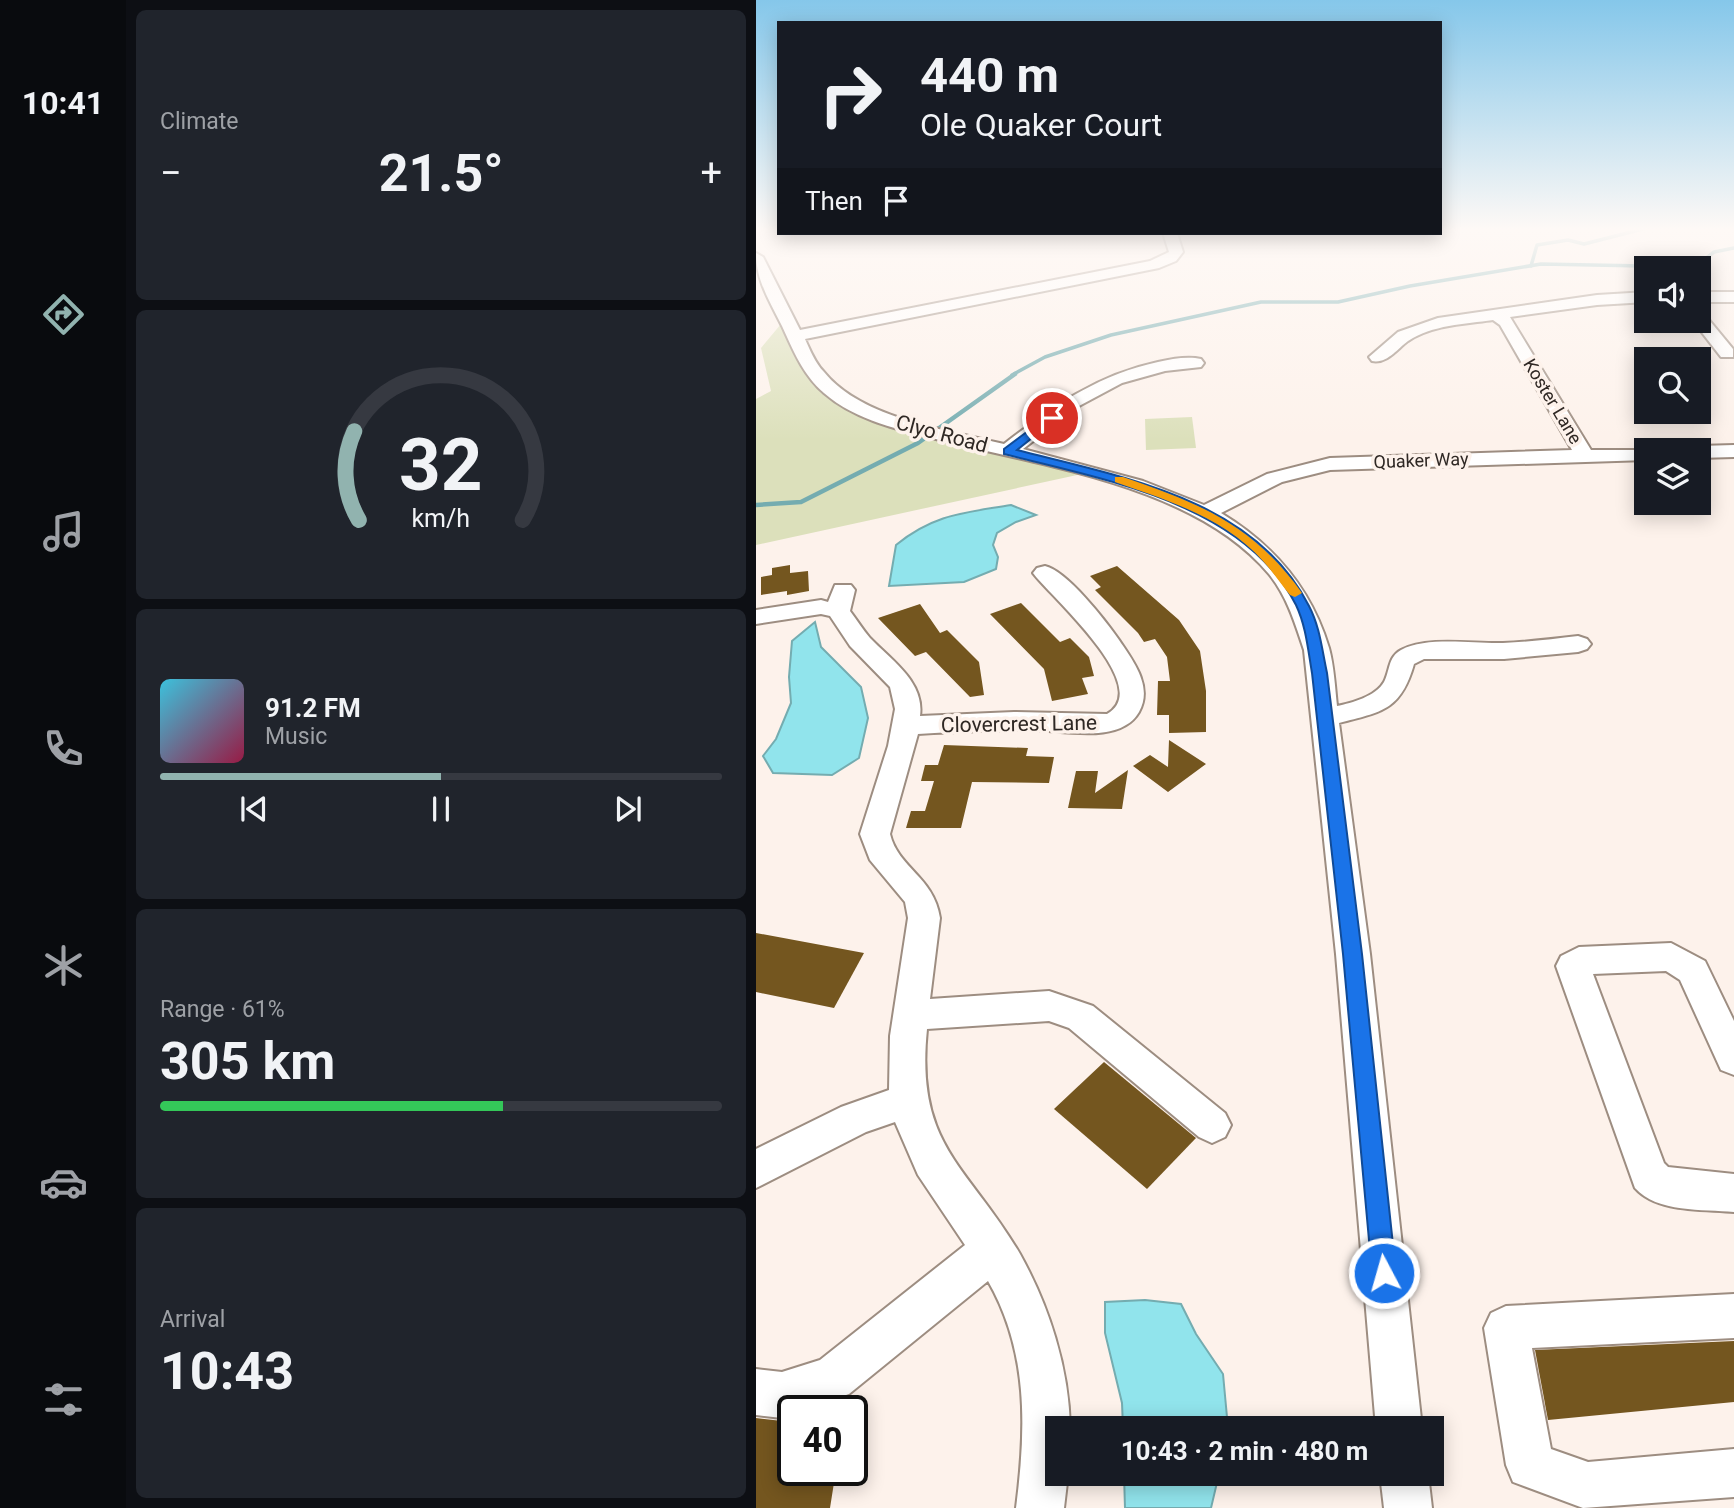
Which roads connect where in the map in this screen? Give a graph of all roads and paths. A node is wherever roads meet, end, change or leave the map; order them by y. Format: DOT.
graph roads {
  1 [pos="777,299"];
  2 [pos="980,299"];
  3 [pos="1603,299"];
  4 [pos="1495,314"];
  5 [pos="1711,333"];
  6 [pos="795,336"];
  7 [pos="1727,353"];
  8 [pos="1378,357"];
  9 [pos="1195,363"];
  10 [pos="998,449"];
  11 [pos="1734,451"];
  12 [pos="1711,452"];
  13 [pos="1634,454"];
  14 [pos="1585,456"];
  15 [pos="1206,513"];
  16 [pos="1045,573"];
  17 [pos="756,617"];
  18 [pos="1578,644"];
  19 [pos="1325,718"];
  20 [pos="907,725"];
  21 [pos="912,1014"];
  22 [pos="1734,1059"];
  23 [pos="908,1100"];
  24 [pos="1212,1125"];
  25 [pos="756,1169"];
  26 [pos="1734,1193"];
  27 [pos="993,1250"];
  28 [pos="1734,1316"];
  29 [pos="756,1392"];
  30 [pos="1398,1416"];
  31 [pos="1734,1473"];
  32 [pos="1405,1486"];
  33 [pos="1040,1508"];
  34 [pos="1408,1508"];
  1 -- 6 [label="street, Clyo Road"];
  2 -- 6 [label="street"];
  3 -- 4 [label="street"];
  4 -- 8 [label="street"];
  4 -- 14 [label="street, Koster Lane"];
  5 -- 7 [label="street"];
  6 -- 10 [label="street, Clyo Road"];
  9 -- 10 [label="street"];
  10 -- 15 [label="street, Clyo Road"];
  11 -- 12 [label="street"];
  13 -- 14 [label="street, Quaker Way"];
  14 -- 15 [label="street, Quaker Way"];
  15 -- 19 [label="street, Clyo Road"];
  16 -- 20 [label="street, Clovercrest Lane"];
  17 -- 20 [label="street"];
  18 -- 19 [label="street"];
  19 -- 30 [label="street, Clyo Road"];
  20 -- 21 [label="street"];
  21 -- 23 [label="street"];
  21 -- 24 [label="street"];
  22 -- 26 [label="street"];
  23 -- 25 [label="street"];
  23 -- 27 [label="street"];
  27 -- 29 [label="street"];
  27 -- 33 [label="street"];
  28 -- 31 [label="street"];
  32 -- 34 [label="street"];
}
